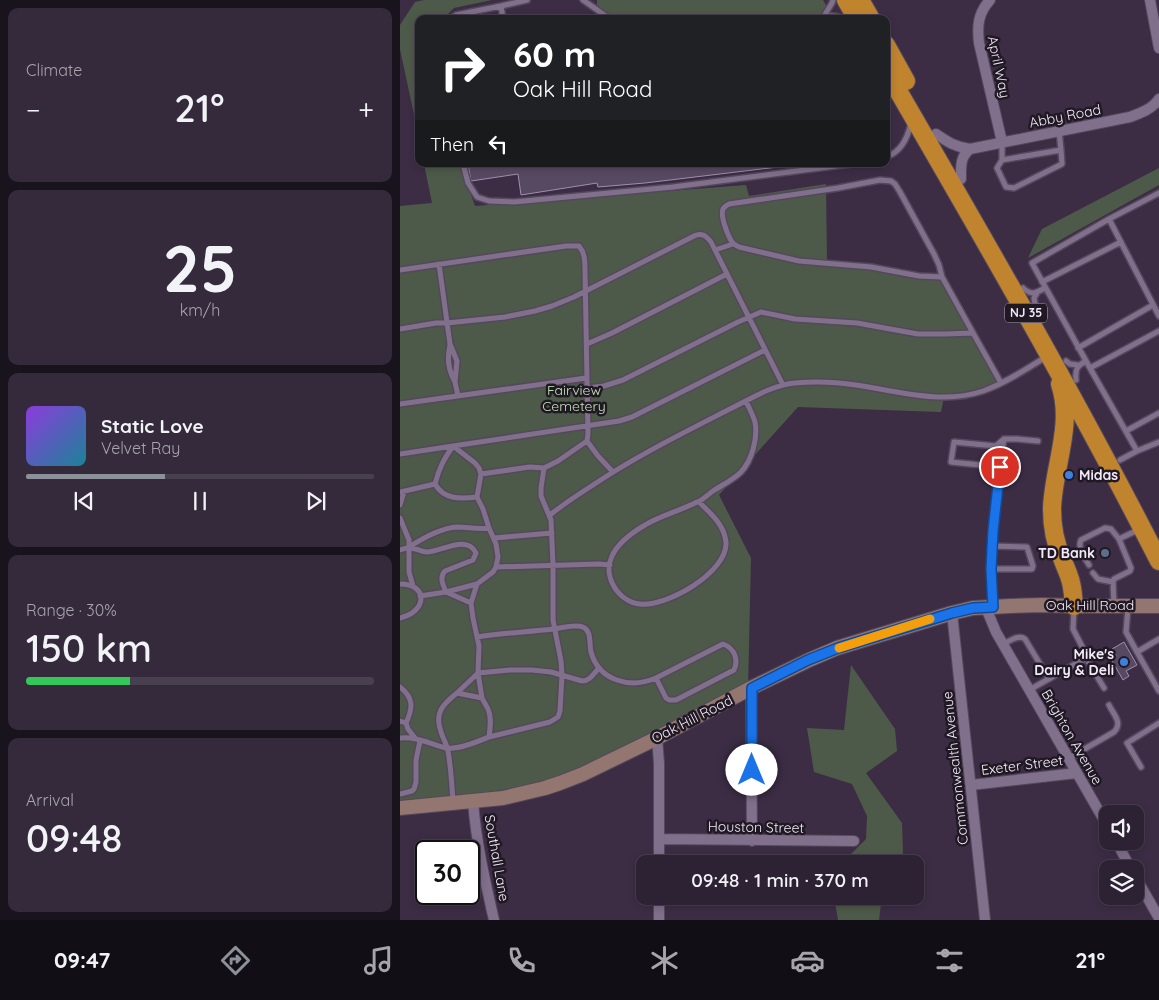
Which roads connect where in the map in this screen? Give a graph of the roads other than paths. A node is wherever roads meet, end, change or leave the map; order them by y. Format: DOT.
graph roads {
  1 [pos="527,0"];
  2 [pos="583,0"];
  3 [pos="833,0"];
  4 [pos="846,0"];
  5 [pos="860,0"];
  6 [pos="990,0"];
  7 [pos="1150,0"];
  8 [pos="501,6"];
  9 [pos="456,15"];
  10 [pos="502,15"];
  11 [pos="604,15"];
  12 [pos="824,15"];
  13 [pos="855,15"];
  14 [pos="869,15"];
  15 [pos="1159,48"];
  16 [pos="890,52"];
  17 [pos="890,77"];
  18 [pos="1159,99"];
  19 [pos="913,115"];
  20 [pos="1060,131"];
  21 [pos="936,134"];
  22 [pos="1002,142"];
  23 [pos="970,148"];
  24 [pos="1061,150"];
  25 [pos="890,156"];
  26 [pos="1002,160"];
  27 [pos="464,167"];
  28 [pos="830,167"];
  29 [pos="961,179"];
  30 [pos="1159,192"];
  31 [pos="1109,219"];
  32 [pos="1120,242"];
  33 [pos="733,244"];
  34 [pos="715,250"];
  35 [pos="439,264"];
  36 [pos="400,270"];
  37 [pos="727,274"];
  38 [pos="942,277"];
  39 [pos="1042,282"];
  40 [pos="1046,288"];
  41 [pos="586,291"];
  42 [pos="1032,296"];
  43 [pos="1152,305"];
  44 [pos="1159,316"];
  45 [pos="749,318"];
  46 [pos="447,323"];
  47 [pos="400,329"];
  48 [pos="1159,331"];
  49 [pos="973,333"];
  50 [pos="450,344"];
  51 [pos="587,344"];
  52 [pos="1078,348"];
  53 [pos="764,350"];
  54 [pos="1086,361"];
  55 [pos="1067,365"];
  56 [pos="1090,368"];
  57 [pos="586,378"];
  58 [pos="455,382"];
  59 [pos="1001,383"];
  60 [pos="783,385"];
  61 [pos="587,388"];
  62 [pos="458,396"];
  63 [pos="746,401"];
  64 [pos="400,404"];
  65 [pos="1159,413"];
  66 [pos="588,426"];
  67 [pos="1126,431"];
  68 [pos="1004,439"];
  69 [pos="587,441"];
  70 [pos="1038,442"];
  71 [pos="1159,442"];
  72 [pos="453,446"];
  73 [pos="1137,451"];
  74 [pos="400,454"];
  75 [pos="1120,460"];
  76 [pos="1000,467"];
  77 [pos="544,468"];
  78 [pos="613,472"];
  79 [pos="482,474"];
  80 [pos="435,484"];
  81 [pos="402,492"];
  82 [pos="477,497"];
  83 [pos="699,502"];
  84 [pos="400,505"];
  85 [pos="550,515"];
  86 [pos="400,518"];
  87 [pos="489,528"];
  88 [pos="1142,528"];
  89 [pos="552,533"];
  90 [pos="1159,536"];
  91 [pos="494,538"];
  92 [pos="1119,539"];
  93 [pos="992,546"];
  94 [pos="409,547"];
  95 [pos="400,550"];
  96 [pos="1159,561"];
  97 [pos="553,565"];
  98 [pos="610,565"];
  99 [pos="1089,565"];
  100 [pos="496,567"];
  101 [pos="991,569"];
  102 [pos="1093,573"];
  103 [pos="1113,582"];
  104 [pos="400,584"];
  105 [pos="477,584"];
  106 [pos="414,586"];
  107 [pos="446,592"];
  108 [pos="420,596"];
  109 [pos="472,603"];
  110 [pos="1121,605"];
  111 [pos="1074,606"];
  112 [pos="1159,606"];
  113 [pos="990,607"];
  114 [pos="952,613"];
  115 [pos="400,618"];
  116 [pos="554,629"];
  117 [pos="477,637"];
  118 [pos="1159,639"];
  119 [pos="1003,644"];
  120 [pos="1137,652"];
  121 [pos="1086,658"];
  122 [pos="599,668"];
  123 [pos="478,673"];
  124 [pos="562,675"];
  125 [pos="656,678"];
  126 [pos="1049,679"];
  127 [pos="400,687"];
  128 [pos="752,688"];
  129 [pos="1104,688"];
  130 [pos="1029,690"];
  131 [pos="1159,691"];
  132 [pos="457,692"];
  133 [pos="482,698"];
  134 [pos="1109,705"];
  135 [pos="403,722"];
  136 [pos="1159,723"];
  137 [pos="489,737"];
  138 [pos="400,738"];
  139 [pos="657,738"];
  140 [pos="417,739"];
  141 [pos="448,748"];
  142 [pos="1068,758"];
  143 [pos="1141,767"];
  144 [pos="1077,773"];
  145 [pos="970,785"];
  146 [pos="400,794"];
  147 [pos="473,801"];
  148 [pos="453,802"];
  149 [pos="400,808"];
  150 [pos="1099,811"];
  151 [pos="659,839"];
  152 [pos="752,841"];
  153 [pos="854,841"];
  154 [pos="659,855"];
  155 [pos="1144,893"];
  156 [pos="659,905"];
  157 [pos="1158,919"];
  158 [pos="494,920"];
  159 [pos="659,920"];
  160 [pos="985,920"];
  1 -- 8 [label="lane"];
  2 -- 11 [label="lane"];
  3 -- 12 [label="lane"];
  4 -- 13 [label="highway"];
  5 -- 14 [label="highway"];
  6 -- 22 [label="street, April Way"];
  7 -- 15 [label="street"];
  8 -- 9 [label="lane"];
  8 -- 10 [label="lane"];
  16 -- 21 [label="highway, NJ 35"];
  17 -- 19 [label="highway, NJ 35"];
  18 -- 20 [label="street, Abby Road"];
  19 -- 25 [label="lane"];
  19 -- 55 [label="highway, NJ 35"];
  20 -- 22 [label="street, Abby Road"];
  20 -- 24 [label="lane"];
  21 -- 23 [label="street, Abby Road"];
  21 -- 29 [label="highway, NJ 35"];
  22 -- 23 [label="street, Abby Road"];
  22 -- 26 [label="lane"];
  23 -- 29 [label="street"];
  24 -- 26 [label="lane"];
  24 -- 26 [label="lane"];
  27 -- 28 [label="lane"];
  29 -- 42 [label="highway, NJ 35"];
  30 -- 31 [label="lane"];
  31 -- 32 [label="lane"];
  31 -- 39 [label="lane"];
  32 -- 39 [label="lane"];
  32 -- 43 [label="lane"];
  33 -- 34 [label="lane"];
  33 -- 38 [label="lane"];
  33 -- 38 [label="lane"];
  34 -- 37 [label="lane"];
  34 -- 41 [label="lane"];
  35 -- 36 [label="lane"];
  35 -- 41 [label="lane"];
  35 -- 46 [label="lane"];
  37 -- 45 [label="lane"];
  37 -- 51 [label="lane"];
  38 -- 49 [label="lane"];
  39 -- 40 [label="lane"];
  40 -- 42 [label="lane"];
  40 -- 52 [label="lane"];
  41 -- 46 [label="lane"];
  41 -- 51 [label="lane"];
  42 -- 55 [label="highway, NJ 35"];
  43 -- 44 [label="lane"];
  43 -- 52 [label="lane"];
  45 -- 49 [label="lane"];
  45 -- 53 [label="lane"];
  45 -- 61 [label="lane"];
  46 -- 47 [label="lane"];
  46 -- 50 [label="lane"];
  48 -- 56 [label="lane"];
  49 -- 59 [label="lane"];
  50 -- 58 [label="lane"];
  50 -- 58 [label="lane"];
  51 -- 57 [label="lane"];
  52 -- 54 [label="lane"];
  53 -- 60 [label="lane"];
  53 -- 66 [label="lane"];
  54 -- 55 [label="lane"];
  54 -- 56 [label="lane"];
  55 -- 59 [label="lane"];
  55 -- 75 [label="highway, NJ 35"];
  55 -- 88 [label="highway, NJ 35"];
  55 -- 111 [label="highway"];
  56 -- 67 [label="lane"];
  57 -- 61 [label="lane"];
  57 -- 62 [label="lane"];
  58 -- 62 [label="lane"];
  59 -- 60 [label="lane"];
  60 -- 63 [label="lane"];
  61 -- 66 [label="lane"];
  62 -- 64 [label="lane"];
  63 -- 78 [label="lane"];
  63 -- 83 [label="lane"];
  65 -- 67 [label="lane"];
  66 -- 69 [label="lane"];
  66 -- 72 [label="lane"];
  67 -- 73 [label="lane"];
  68 -- 70 [label="lane"];
  68 -- 76 [label="lane"];
  68 -- 76 [label="lane"];
  69 -- 77 [label="lane"];
  69 -- 78 [label="lane"];
  71 -- 73 [label="lane"];
  72 -- 74 [label="lane"];
  72 -- 79 [label="lane"];
  72 -- 80 [label="lane"];
  73 -- 75 [label="lane"];
  75 -- 90 [label="highway, NJ 35"];
  76 -- 93 [label="lane"];
  77 -- 79 [label="lane"];
  77 -- 85 [label="lane"];
  78 -- 85 [label="lane"];
  79 -- 82 [label="lane"];
  80 -- 81 [label="lane"];
  80 -- 82 [label="lane"];
  81 -- 84 [label="lane"];
  82 -- 87 [label="lane"];
  83 -- 98 [label="lane"];
  83 -- 98 [label="lane"];
  85 -- 89 [label="lane"];
  86 -- 94 [label="lane"];
  87 -- 91 [label="lane"];
  87 -- 94 [label="lane"];
  88 -- 92 [label="lane"];
  88 -- 96 [label="highway, NJ 35"];
  89 -- 91 [label="lane"];
  89 -- 97 [label="lane"];
  91 -- 100 [label="lane"];
  92 -- 99 [label="lane"];
  92 -- 103 [label="lane"];
  93 -- 101 [label="lane"];
  93 -- 101 [label="lane"];
  94 -- 95 [label="lane"];
  94 -- 106 [label="lane"];
  94 -- 107 [label="lane"];
  97 -- 98 [label="lane"];
  97 -- 100 [label="lane"];
  97 -- 116 [label="lane"];
  100 -- 105 [label="lane"];
  101 -- 113 [label="lane"];
  102 -- 103 [label="lane"];
  103 -- 110 [label="lane"];
  104 -- 106 [label="lane"];
  105 -- 107 [label="lane"];
  105 -- 109 [label="lane"];
  106 -- 108 [label="lane"];
  107 -- 108 [label="lane"];
  107 -- 109 [label="lane"];
  108 -- 115 [label="lane"];
  109 -- 117 [label="lane"];
  110 -- 111 [label="street, Oak Hill Road"];
  110 -- 112 [label="street, Oak Hill Road"];
  110 -- 120 [label="lane"];
  111 -- 113 [label="street, Oak Hill Road"];
  111 -- 121 [label="lane"];
  113 -- 114 [label="street, Oak Hill Road"];
  113 -- 119 [label="street, Brighton Avenue"];
  114 -- 128 [label="street, Oak Hill Road"];
  114 -- 145 [label="street, Commonwealth Avenue"];
  116 -- 117 [label="lane"];
  116 -- 122 [label="lane"];
  116 -- 124 [label="lane"];
  117 -- 123 [label="lane"];
  118 -- 120 [label="lane"];
  119 -- 126 [label="lane"];
  119 -- 130 [label="street, Brighton Avenue"];
  120 -- 131 [label="lane"];
  121 -- 126 [label="lane"];
  121 -- 129 [label="lane"];
  122 -- 124 [label="lane"];
  122 -- 125 [label="lane"];
  123 -- 124 [label="lane"];
  123 -- 132 [label="lane"];
  123 -- 133 [label="lane"];
  124 -- 137 [label="lane"];
  125 -- 125 [label="lane"];
  126 -- 130 [label="lane"];
  127 -- 135 [label="lane"];
  128 -- 139 [label="street, Oak Hill Road"];
  128 -- 152 [label="street"];
  130 -- 142 [label="street, Brighton Avenue"];
  132 -- 133 [label="lane"];
  132 -- 141 [label="lane"];
  133 -- 137 [label="lane"];
  134 -- 142 [label="lane"];
  135 -- 140 [label="lane"];
  136 -- 143 [label="lane"];
  137 -- 141 [label="lane"];
  138 -- 140 [label="lane"];
  139 -- 147 [label="street, Oak Hill Road"];
  139 -- 151 [label="street"];
  140 -- 141 [label="lane"];
  140 -- 146 [label="lane"];
  141 -- 148 [label="lane"];
  142 -- 144 [label="street, Brighton Avenue"];
  144 -- 145 [label="street, Exeter Street"];
  144 -- 150 [label="street, Brighton Avenue"];
  145 -- 160 [label="street, Commonwealth Avenue"];
  147 -- 148 [label="street, Oak Hill Road"];
  147 -- 158 [label="street, Southall Lane"];
  148 -- 149 [label="street, Oak Hill Road"];
  151 -- 152 [label="street, Houston Street"];
  151 -- 154 [label="street"];
  152 -- 153 [label="street, Houston Street"];
  155 -- 157 [label="street"];
  156 -- 159 [label="street"];
}
